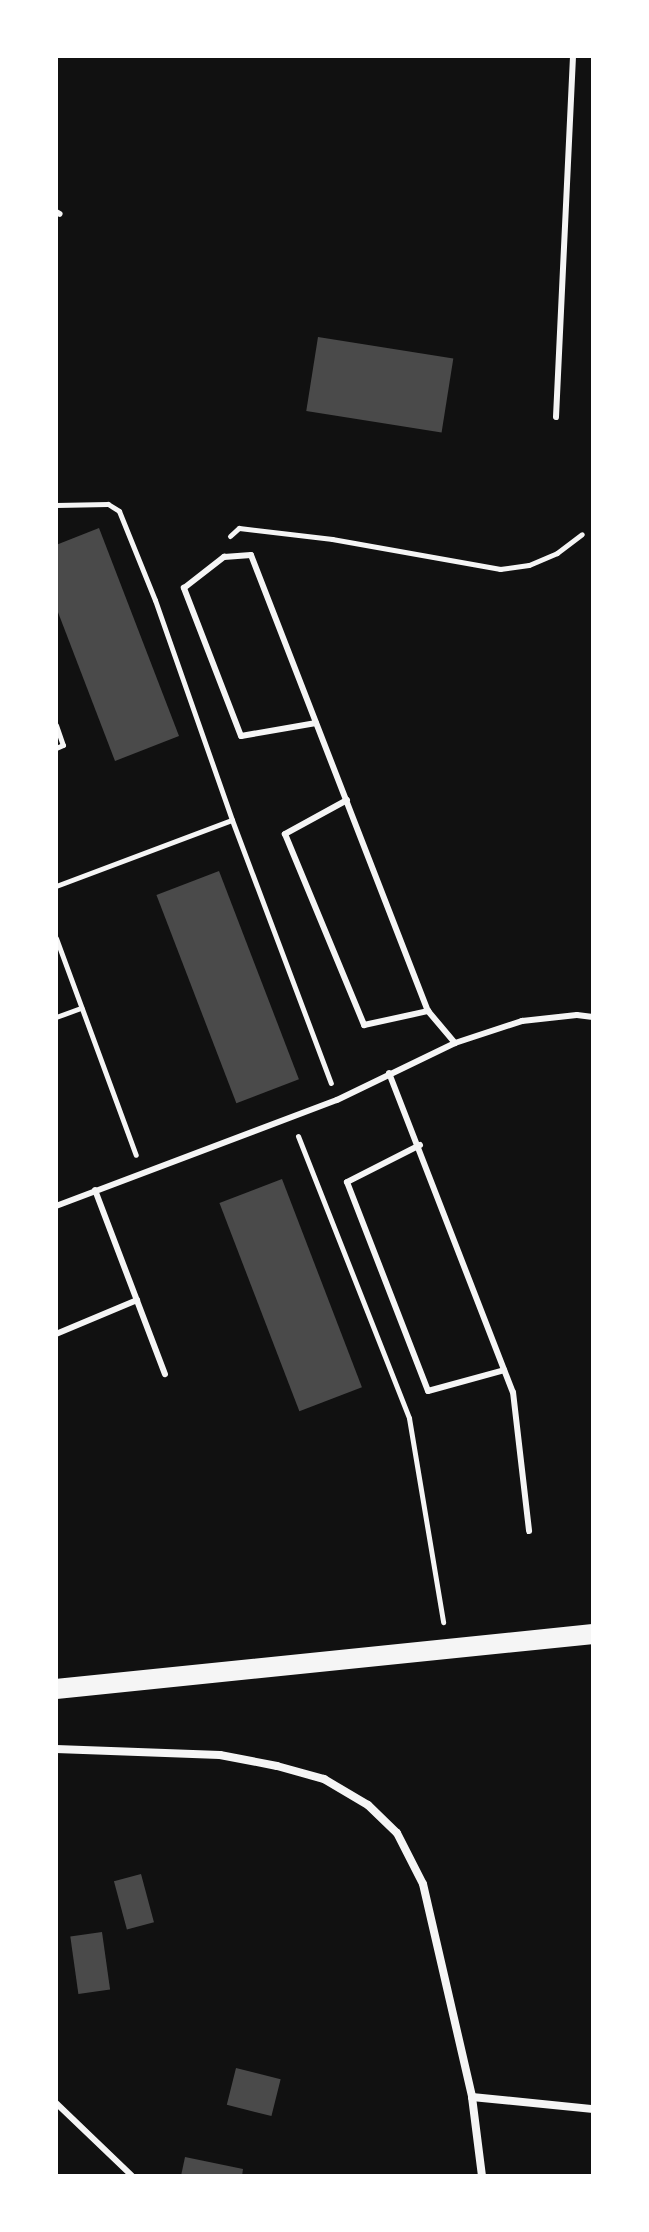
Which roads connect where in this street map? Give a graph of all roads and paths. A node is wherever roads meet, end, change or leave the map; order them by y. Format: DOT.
graph roads {
  1 [pos="573,56"];
  2 [pos="556,417"];
  3 [pos="56,505"];
  4 [pos="582,534"];
  5 [pos="332,539"];
  6 [pos="316,723"];
  7 [pos="56,725"];
  8 [pos="56,748"];
  9 [pos="347,800"];
  10 [pos="232,820"];
  11 [pos="56,886"];
  12 [pos="56,938"];
  13 [pos="82,1007"];
  14 [pos="428,1011"];
  15 [pos="56,1017"];
  16 [pos="593,1017"];
  17 [pos="455,1043"];
  18 [pos="389,1073"];
  19 [pos="337,1100"];
  20 [pos="290,1117"];
  21 [pos="420,1145"];
  22 [pos="142,1172"];
  23 [pos="95,1190"];
  24 [pos="56,1206"];
  25 [pos="137,1300"];
  26 [pos="56,1334"];
  27 [pos="504,1370"];
  28 [pos="165,1374"];
  29 [pos="529,1531"];
  30 [pos="593,1634"];
  31 [pos="447,1648"];
  32 [pos="56,1689"];
  33 [pos="56,1749"];
  34 [pos="472,2097"];
  35 [pos="56,2103"];
  36 [pos="593,2109"];
  37 [pos="132,2176"];
  38 [pos="482,2176"];
  1 -- 2 [label="lane"];
  3 -- 10 [label="path"];
  4 -- 5 [label="path"];
  6 -- 6 [label="lane"];
  6 -- 9 [label="lane"];
  7 -- 8 [label="path"];
  9 -- 14 [label="lane"];
  9 -- 14 [label="lane"];
  10 -- 11 [label="path"];
  10 -- 19 [label="path"];
  12 -- 13 [label="path"];
  13 -- 15 [label="path"];
  13 -- 22 [label="path"];
  14 -- 17 [label="lane"];
  16 -- 17 [label="lane"];
  17 -- 18 [label="lane"];
  18 -- 19 [label="lane"];
  18 -- 21 [label="lane"];
  19 -- 20 [label="lane"];
  20 -- 22 [label="lane"];
  20 -- 31 [label="path"];
  21 -- 27 [label="lane"];
  21 -- 27 [label="lane"];
  22 -- 23 [label="lane"];
  23 -- 24 [label="lane"];
  23 -- 25 [label="lane"];
  25 -- 26 [label="lane"];
  25 -- 28 [label="lane"];
  27 -- 29 [label="lane"];
  30 -- 31 [label="main road"];
  31 -- 32 [label="main road"];
  33 -- 34 [label="street"];
  34 -- 36 [label="street"];
  34 -- 38 [label="street"];
  35 -- 37 [label="lane"];
}
